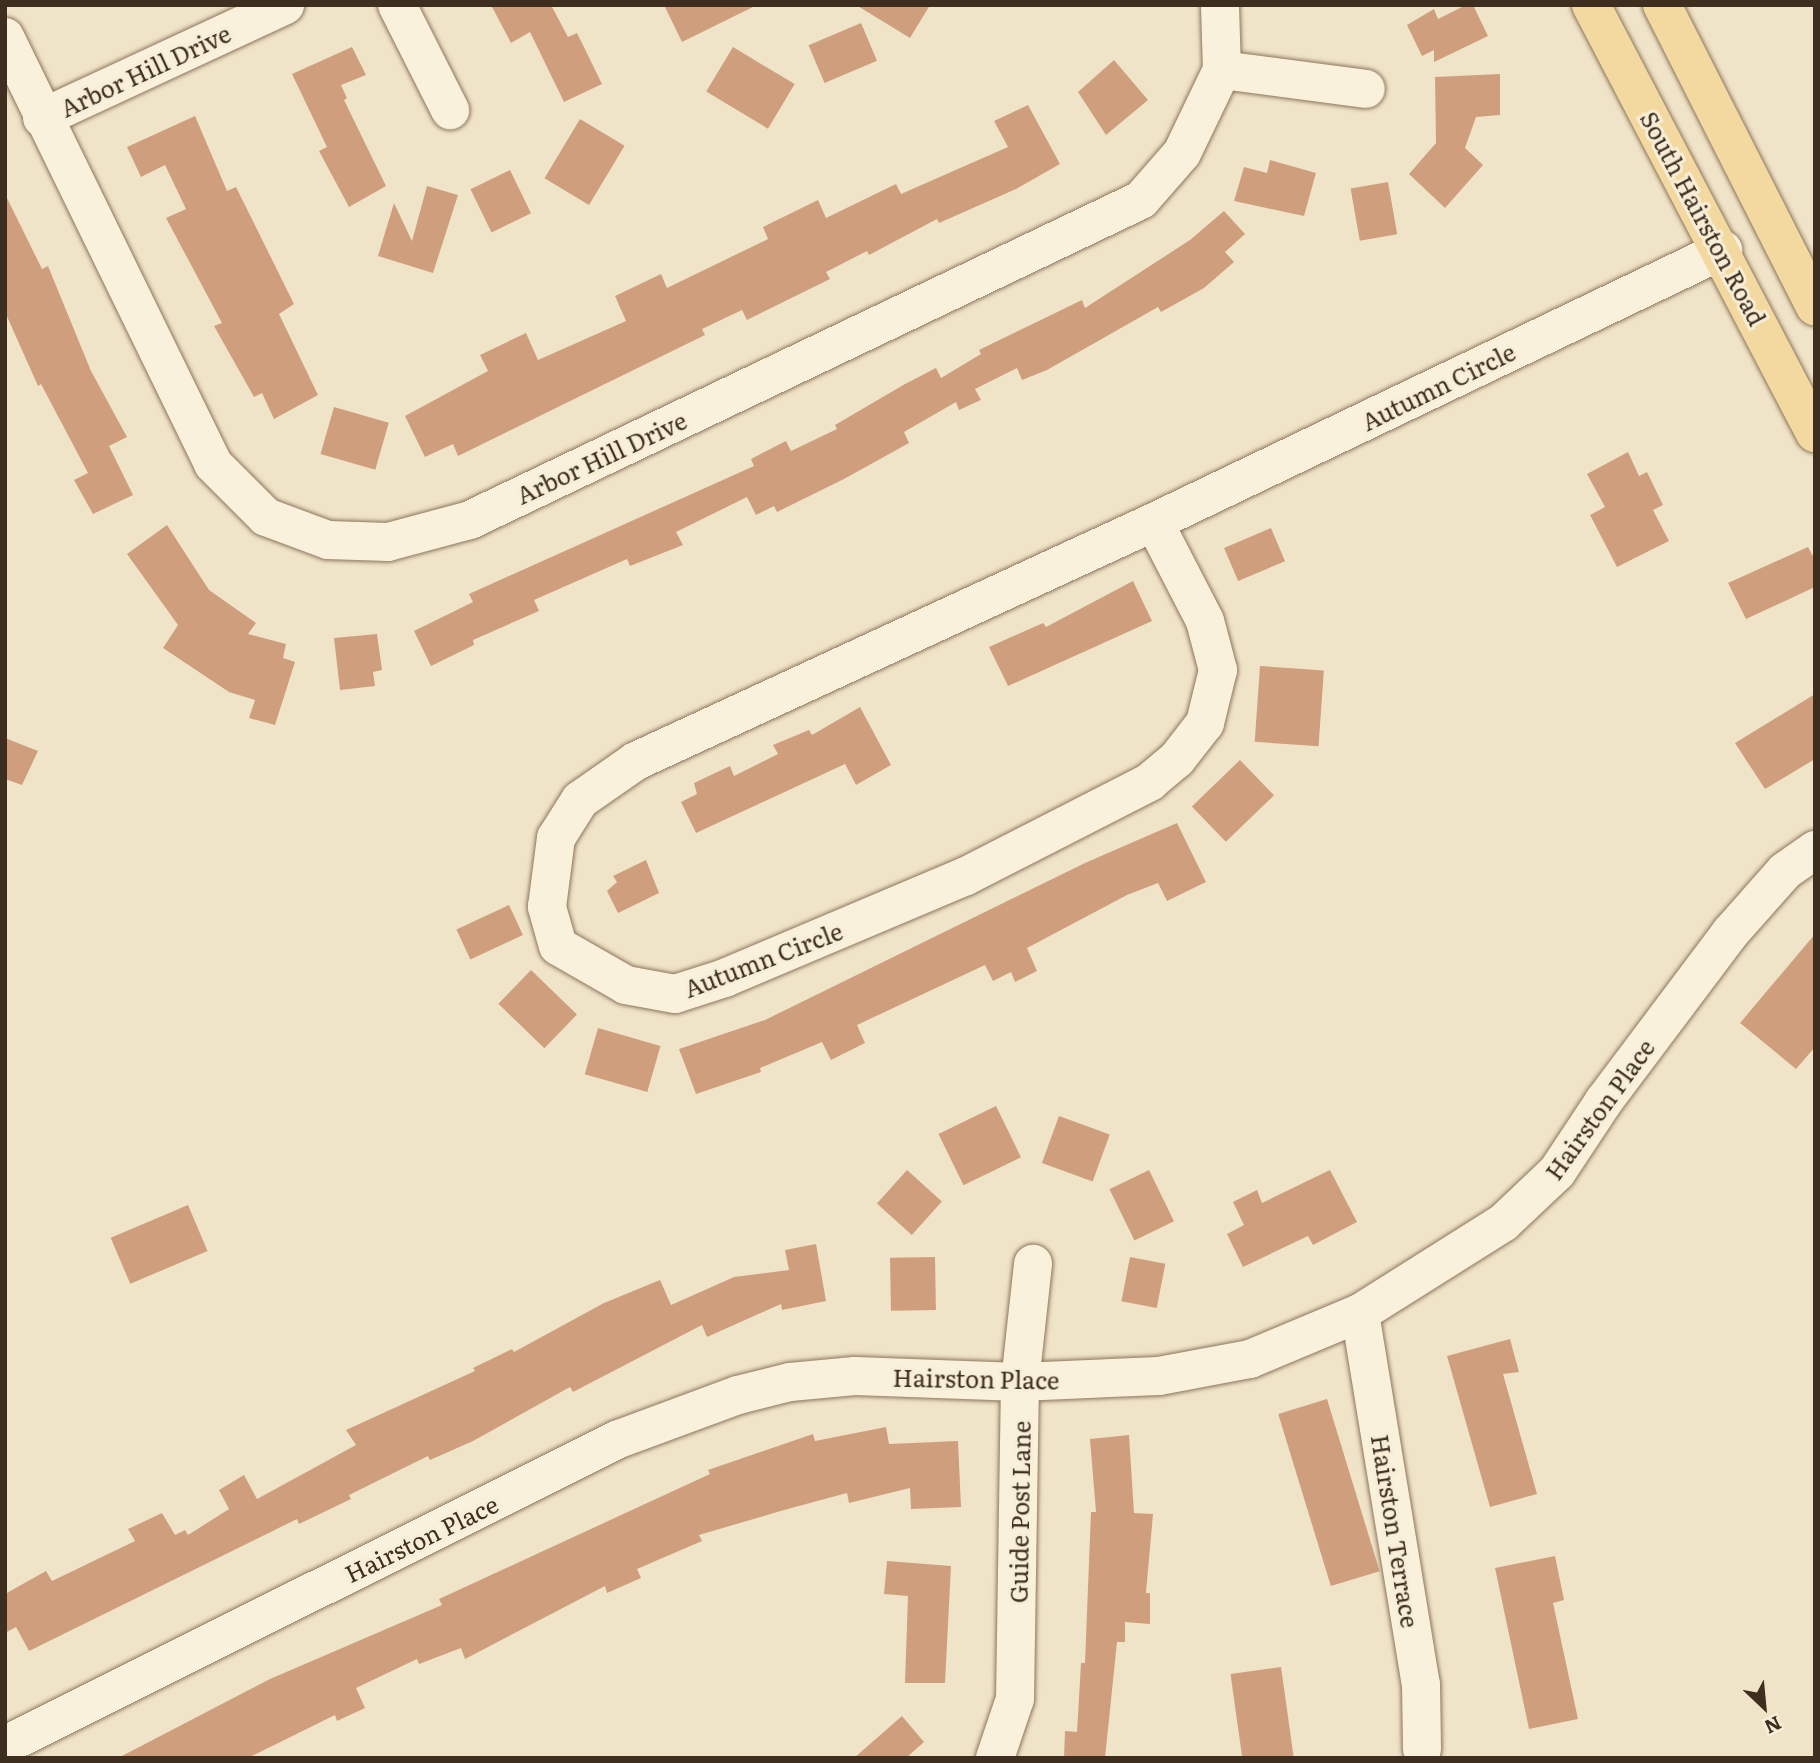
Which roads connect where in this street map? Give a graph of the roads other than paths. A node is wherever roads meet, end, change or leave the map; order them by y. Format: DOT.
graph roads {
  1 [pos="285,5"];
  2 [pos="397,5"];
  3 [pos="1220,5"];
  4 [pos="1591,5"];
  5 [pos="1662,5"];
  6 [pos="5,37"];
  7 [pos="1222,70"];
  8 [pos="1366,89"];
  9 [pos="450,110"];
  10 [pos="42,118"];
  11 [pos="1723,250"];
  12 [pos="1815,306"];
  13 [pos="1815,433"];
  14 [pos="1154,522"];
  15 [pos="1815,850"];
  16 [pos="1034,1264"];
  17 [pos="1360,1313"];
  18 [pos="1020,1382"];
  19 [pos="5,1745"];
  20 [pos="1422,1749"];
  21 [pos="995,1758"];
  1 -- 10 [label="street, Arbor Hill Drive"];
  2 -- 9 [label="street"];
  3 -- 7 [label="street, Arbor Hill Drive"];
  4 -- 11 [label="main road, South Hairston Road"];
  5 -- 12 [label="main road"];
  6 -- 10 [label="street, Arbor Hill Drive"];
  7 -- 8 [label="street"];
  7 -- 10 [label="street, Arbor Hill Drive"];
  11 -- 13 [label="main road, South Hairston Road"];
  11 -- 14 [label="street, Autumn Circle"];
  14 -- 14 [label="street, Autumn Circle"];
  15 -- 17 [label="street, Hairston Place"];
  16 -- 18 [label="street, Guide Post Lane"];
  17 -- 18 [label="street, Hairston Place"];
  17 -- 20 [label="street, Hairston Terrace"];
  18 -- 19 [label="street, Hairston Place"];
  18 -- 21 [label="street, Guide Post Lane"];
}
